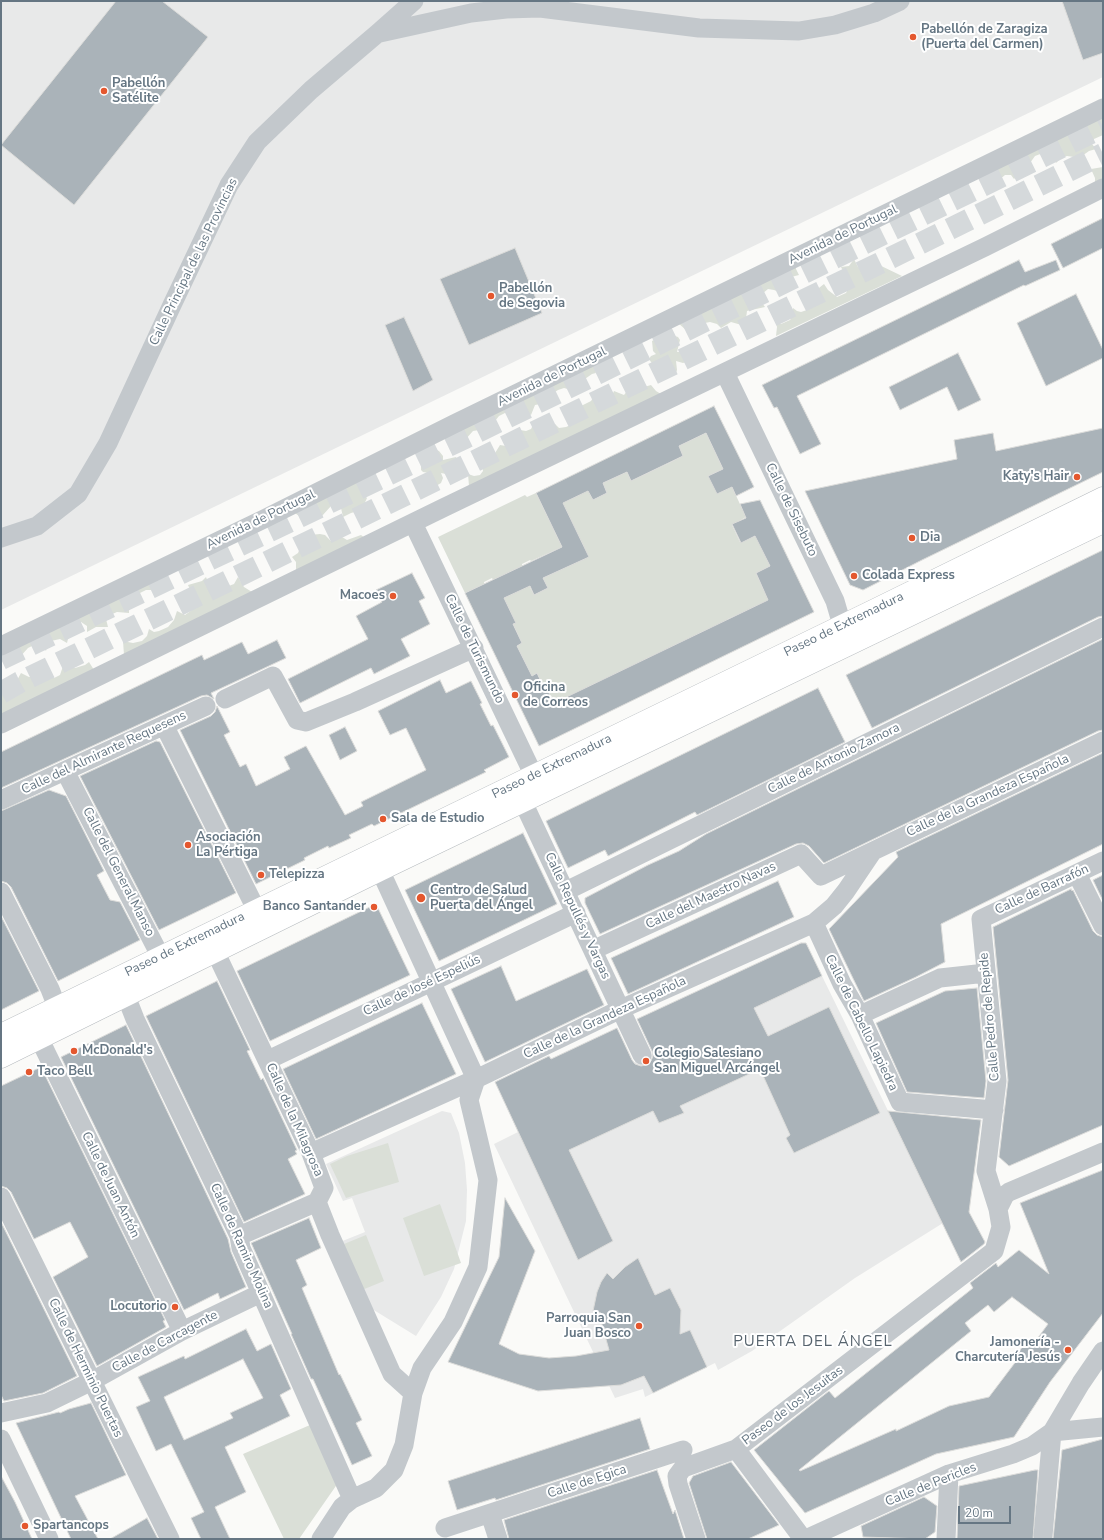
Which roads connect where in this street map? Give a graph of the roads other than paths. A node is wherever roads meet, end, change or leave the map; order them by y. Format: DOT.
graph roads {
  1 [pos="414,1"];
  2 [pos="900,1"];
  3 [pos="378,33"];
  4 [pos="1103,108"];
  5 [pos="1103,188"];
  6 [pos="725,373"];
  7 [pos="1103,498"];
  8 [pos="1103,522"];
  9 [pos="413,523"];
  10 [pos="1,538"];
  11 [pos="842,625"];
  12 [pos="1103,627"];
  13 [pos="1,646"];
  14 [pos="474,648"];
  15 [pos="836,651"];
  16 [pos="225,699"];
  17 [pos="206,706"];
  18 [pos="1,724"];
  19 [pos="164,725"];
  20 [pos="1103,741"];
  21 [pos="65,771"];
  22 [pos="534,776"];
  23 [pos="1,800"];
  24 [pos="523,802"];
  25 [pos="873,851"];
  26 [pos="1103,860"];
  27 [pos="378,861"];
  28 [pos="1077,874"];
  29 [pos="821,876"];
  30 [pos="566,891"];
  31 [pos="1,892"];
  32 [pos="257,911"];
  33 [pos="576,913"];
  34 [pos="981,919"];
  35 [pos="814,923"];
  36 [pos="1103,926"];
  37 [pos="593,950"];
  38 [pos="215,951"];
  39 [pos="165,965"];
  40 [pos="986,973"];
  41 [pos="432,981"];
  42 [pos="126,996"];
  43 [pos="621,1009"];
  44 [pos="860,1015"];
  45 [pos="59,1017"];
  46 [pos="1,1035"];
  47 [pos="39,1038"];
  48 [pos="642,1055"];
  49 [pos="1,1057"];
  50 [pos="268,1060"];
  51 [pos="476,1079"];
  52 [pos="994,1110"];
  53 [pos="1103,1152"];
  54 [pos="311,1153"];
  55 [pos="1,1197"];
  56 [pos="317,1202"];
  57 [pos="998,1209"];
  58 [pos="239,1236"];
  59 [pos="261,1293"];
  60 [pos="182,1331"];
  61 [pos="1103,1351"];
  62 [pos="92,1381"];
  63 [pos="413,1393"];
  64 [pos="1,1413"];
  65 [pos="1103,1427"];
  66 [pos="1052,1432"];
  67 [pos="1,1439"];
  68 [pos="736,1449"];
  69 [pos="683,1450"];
  70 [pos="949,1474"];
  71 [pos="352,1499"];
  72 [pos="490,1514"];
  73 [pos="445,1528"];
  74 [pos="1043,1536"];
  75 [pos="49,1539"];
  76 [pos="170,1539"];
  77 [pos="321,1539"];
  78 [pos="498,1539"];
  79 [pos="696,1539"];
  80 [pos="804,1539"];
  81 [pos="946,1539"];
  1 -- 3 [label="street"];
  2 -- 3 [label="street, Calle Principal de las Provincias"];
  3 -- 10 [label="street, Calle Principal de las Provincias"];
  4 -- 13 [label="street, Avenida de Portugal"];
  5 -- 6 [label="street"];
  6 -- 9 [label="street"];
  6 -- 11 [label="street, Calle de Sisebuto"];
  7 -- 11 [label="main road, Paseo de Extremadura"];
  8 -- 15 [label="main road, Paseo de Extremadura"];
  9 -- 14 [label="street, Calle de Turismundo"];
  9 -- 18 [label="street"];
  11 -- 15 [label="street, Calle de Sisebuto"];
  11 -- 22 [label="main road, Paseo de Extremadura"];
  12 -- 30 [label="street, Calle de Antonio Zamora"];
  14 -- 16 [label="street"];
  14 -- 22 [label="street, Calle de Turismundo"];
  15 -- 24 [label="main road, Paseo de Extremadura"];
  17 -- 19 [label="street, Calle del Almirante Requesens"];
  19 -- 21 [label="street, Calle del Almirante Requesens"];
  19 -- 32 [label="street"];
  20 -- 25 [label="street, Calle de la Grandeza Española"];
  21 -- 23 [label="street, Calle del Almirante Requesens"];
  21 -- 39 [label="street, Calle del General Manso"];
  22 -- 24 [label="street"];
  22 -- 27 [label="main road, Paseo de Extremadura"];
  24 -- 27 [label="main road, Paseo de Extremadura"];
  24 -- 30 [label="street, Calle Repullés y Vargas"];
  25 -- 29 [label="street, Calle de la Grandeza Española"];
  25 -- 35 [label="street, Calle de la Grandeza Española"];
  26 -- 28 [label="street, Calle de Barrafón"];
  27 -- 32 [label="main road, Paseo de Extremadura"];
  27 -- 38 [label="main road, Paseo de Extremadura"];
  27 -- 41 [label="street"];
  28 -- 34 [label="street, Calle de Barrafón"];
  28 -- 36 [label="street"];
  29 -- 37 [label="street, Calle del Maestro Navas"];
  30 -- 33 [label="street, Calle Repullés y Vargas"];
  31 -- 45 [label="street"];
  32 -- 39 [label="main road, Paseo de Extremadura"];
  33 -- 37 [label="street, Calle Repullés y Vargas"];
  33 -- 41 [label="street, Calle de José Espeliús"];
  34 -- 40 [label="street, Calle Pedro de Repide"];
  35 -- 43 [label="street, Calle de la Grandeza Española"];
  35 -- 44 [label="street, Calle de Cabello Lapiedra"];
  37 -- 43 [label="street, Calle Repullés y Vargas"];
  38 -- 39 [label="main road, Paseo de Extremadura"];
  38 -- 50 [label="street, Calle de la Milagrosa"];
  39 -- 42 [label="main road, Paseo de Extremadura"];
  39 -- 45 [label="main road, Paseo de Extremadura"];
  40 -- 44 [label="street"];
  40 -- 52 [label="street, Calle Pedro de Repide"];
  41 -- 50 [label="street, Calle de José Espeliús"];
  41 -- 51 [label="street"];
  42 -- 45 [label="main road, Paseo de Extremadura"];
  42 -- 58 [label="street, Calle de Ramiro Molina"];
  43 -- 48 [label="street, Calle Repullés y Vargas"];
  43 -- 51 [label="street, Calle de la Grandeza Española"];
  44 -- 52 [label="street, Calle de Cabello Lapiedra"];
  45 -- 46 [label="main road, Paseo de Extremadura"];
  45 -- 47 [label="main road, Paseo de Extremadura"];
  47 -- 49 [label="main road, Paseo de Extremadura"];
  47 -- 60 [label="street, Calle de Juan Antón"];
  50 -- 54 [label="street, Calle de la Milagrosa"];
  51 -- 54 [label="street, Calle de la Grandeza Española"];
  51 -- 63 [label="street"];
  52 -- 57 [label="street, Calle Pedro de Repide"];
  53 -- 57 [label="street"];
  54 -- 56 [label="street, Calle de la Milagrosa"];
  55 -- 62 [label="street, Calle de Herminio Puertas"];
  56 -- 58 [label="street"];
  56 -- 63 [label="street"];
  57 -- 68 [label="street, Paseo de los Jesuitas"];
  58 -- 59 [label="street, Calle de Ramiro Molina"];
  59 -- 60 [label="street, Calle de Carcagente"];
  59 -- 71 [label="street, Calle de Ramiro Molina"];
  60 -- 62 [label="street, Calle de Carcagente"];
  61 -- 66 [label="street"];
  62 -- 64 [label="street, Calle de Carcagente"];
  62 -- 76 [label="street, Calle de Herminio Puertas"];
  63 -- 71 [label="street"];
  65 -- 66 [label="street, Calle de Pericles"];
  66 -- 70 [label="street, Calle de Pericles"];
  66 -- 74 [label="street"];
  67 -- 75 [label="street"];
  68 -- 79 [label="street, Paseo de los Jesuitas"];
  68 -- 80 [label="street"];
  69 -- 72 [label="street, Calle de Egica"];
  70 -- 80 [label="street, Calle de Pericles"];
  70 -- 81 [label="street"];
  71 -- 77 [label="street"];
  72 -- 73 [label="street, Calle de Egica"];
  72 -- 78 [label="street"];
}
